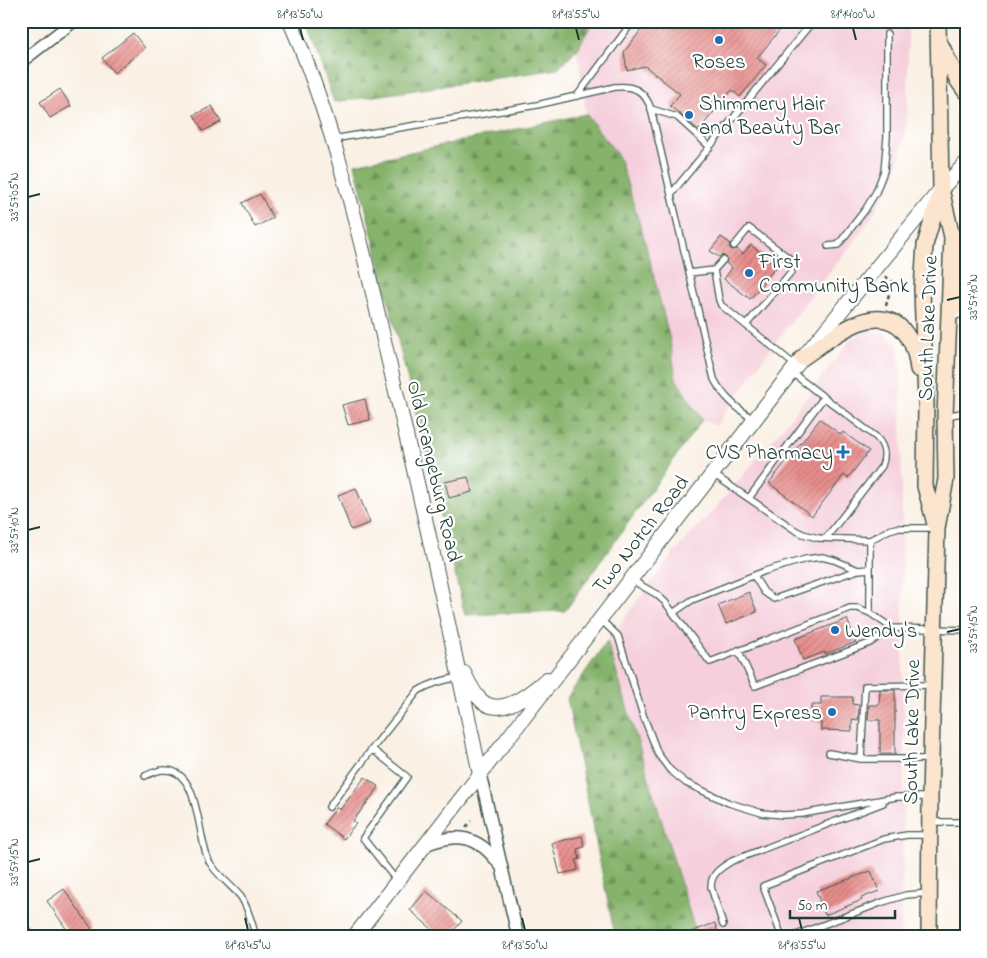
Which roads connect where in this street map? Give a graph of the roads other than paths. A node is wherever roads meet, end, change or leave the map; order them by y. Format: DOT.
graph roads {
  1 [pos="74,21"];
  2 [pos="290,21"];
  3 [pos="632,21"];
  4 [pos="813,21"];
  5 [pos="938,21"];
  6 [pos="887,34"];
  7 [pos="938,38"];
  8 [pos="21,62"];
  9 [pos="966,92"];
  10 [pos="577,96"];
  11 [pos="651,109"];
  12 [pos="333,139"];
  13 [pos="710,147"];
  14 [pos="966,163"];
  15 [pos="941,189"];
  16 [pos="671,194"];
  17 [pos="734,246"];
  18 [pos="828,246"];
  19 [pos="966,250"];
  20 [pos="723,260"];
  21 [pos="714,270"];
  22 [pos="689,273"];
  23 [pos="966,312"];
  24 [pos="949,318"];
  25 [pos="746,324"];
  26 [pos="796,365"];
  27 [pos="824,396"];
  28 [pos="926,404"];
  29 [pos="966,412"];
  30 [pos="946,416"];
  31 [pos="754,420"];
  32 [pos="712,474"];
  33 [pos="749,498"];
  34 [pos="937,528"];
  35 [pos="826,538"];
  36 [pos="870,540"];
  37 [pos="870,569"];
  38 [pos="858,570"];
  39 [pos="754,576"];
  40 [pos="630,579"];
  41 [pos="673,613"];
  42 [pos="870,613"];
  43 [pos="600,619"];
  44 [pos="892,628"];
  45 [pos="934,629"];
  46 [pos="966,630"];
  47 [pos="738,650"];
  48 [pos="455,657"];
  49 [pos="562,668"];
  50 [pos="459,677"];
  51 [pos="933,685"];
  52 [pos="372,749"];
  53 [pos="829,753"];
  54 [pos="860,759"];
  55 [pos="931,759"];
  56 [pos="480,774"];
  57 [pos="145,776"];
  58 [pos="896,797"];
  59 [pos="930,797"];
  60 [pos="329,807"];
  61 [pos="966,822"];
  62 [pos="930,828"];
  63 [pos="425,845"];
  64 [pos="503,869"];
  65 [pos="397,881"];
  66 [pos="930,893"];
  67 [pos="723,925"];
  68 [pos="21,928"];
  69 [pos="29,937"];
  70 [pos="256,937"];
  71 [pos="354,937"];
  72 [pos="518,937"];
  73 [pos="782,937"];
  74 [pos="791,937"];
  75 [pos="929,937"];
  1 -- 8 [label="street"];
  2 -- 12 [label="street, Old Orangeburg Road"];
  3 -- 10 [label="lane"];
  4 -- 13 [label="lane"];
  5 -- 7 [label="main road, South Lake Drive"];
  6 -- 18 [label="lane"];
  7 -- 9 [label="main road"];
  7 -- 15 [label="main road, South Lake Drive"];
  10 -- 11 [label="lane"];
  10 -- 12 [label="lane"];
  11 -- 13 [label="lane"];
  11 -- 16 [label="lane"];
  12 -- 48 [label="street, Old Orangeburg Road"];
  13 -- 16 [label="lane"];
  14 -- 15 [label="street, Two Notch Road"];
  15 -- 24 [label="main road, South Lake Drive"];
  15 -- 26 [label="street, Two Notch Road"];
  15 -- 28 [label="main road, South Lake Drive"];
  16 -- 22 [label="lane"];
  17 -- 25 [label="lane"];
  19 -- 24 [label="main road"];
  20 -- 21 [label="lane"];
  21 -- 22 [label="lane"];
  21 -- 25 [label="lane"];
  22 -- 31 [label="lane"];
  23 -- 24 [label="lane"];
  24 -- 30 [label="main road, South Lake Drive"];
  25 -- 26 [label="lane"];
  26 -- 27 [label="lane"];
  26 -- 28 [label="main road"];
  26 -- 31 [label="street, Two Notch Road"];
  27 -- 33 [label="lane"];
  27 -- 35 [label="lane"];
  28 -- 34 [label="main road, South Lake Drive"];
  29 -- 30 [label="lane"];
  30 -- 34 [label="main road, South Lake Drive"];
  31 -- 32 [label="street, Two Notch Road"];
  32 -- 33 [label="lane"];
  32 -- 40 [label="street, Two Notch Road"];
  33 -- 35 [label="lane"];
  34 -- 36 [label="lane"];
  34 -- 45 [label="main road, South Lake Drive"];
  35 -- 36 [label="lane"];
  36 -- 37 [label="lane"];
  37 -- 38 [label="lane"];
  37 -- 42 [label="lane"];
  38 -- 39 [label="lane"];
  38 -- 39 [label="lane"];
  39 -- 41 [label="lane"];
  40 -- 41 [label="lane"];
  40 -- 43 [label="street, Two Notch Road"];
  41 -- 47 [label="lane"];
  42 -- 44 [label="lane"];
  42 -- 47 [label="lane"];
  43 -- 49 [label="street, Two Notch Road"];
  43 -- 58 [label="lane"];
  44 -- 45 [label="lane"];
  44 -- 47 [label="lane"];
  45 -- 46 [label="lane"];
  45 -- 51 [label="main road, South Lake Drive"];
  48 -- 49 [label="street"];
  48 -- 50 [label="street, Old Orangeburg Road"];
  49 -- 56 [label="street, Two Notch Road"];
  50 -- 52 [label="lane"];
  50 -- 56 [label="street, Old Orangeburg Road"];
  51 -- 54 [label="lane"];
  51 -- 55 [label="main road, South Lake Drive"];
  52 -- 60 [label="lane"];
  52 -- 65 [label="lane"];
  53 -- 54 [label="lane"];
  54 -- 55 [label="lane"];
  55 -- 59 [label="main road, South Lake Drive"];
  56 -- 63 [label="street, Two Notch Road"];
  56 -- 64 [label="street, Old Orangeburg Road"];
  57 -- 70 [label="lane"];
  58 -- 59 [label="lane"];
  58 -- 67 [label="lane"];
  59 -- 62 [label="main road, South Lake Drive"];
  61 -- 62 [label="lane"];
  62 -- 66 [label="main road, South Lake Drive"];
  62 -- 73 [label="lane"];
  63 -- 64 [label="street"];
  63 -- 65 [label="street, Two Notch Road"];
  64 -- 72 [label="street, Old Orangeburg Road"];
  65 -- 71 [label="street, Two Notch Road"];
  66 -- 74 [label="lane"];
  66 -- 75 [label="main road, South Lake Drive"];
  68 -- 69 [label="street"];
}
